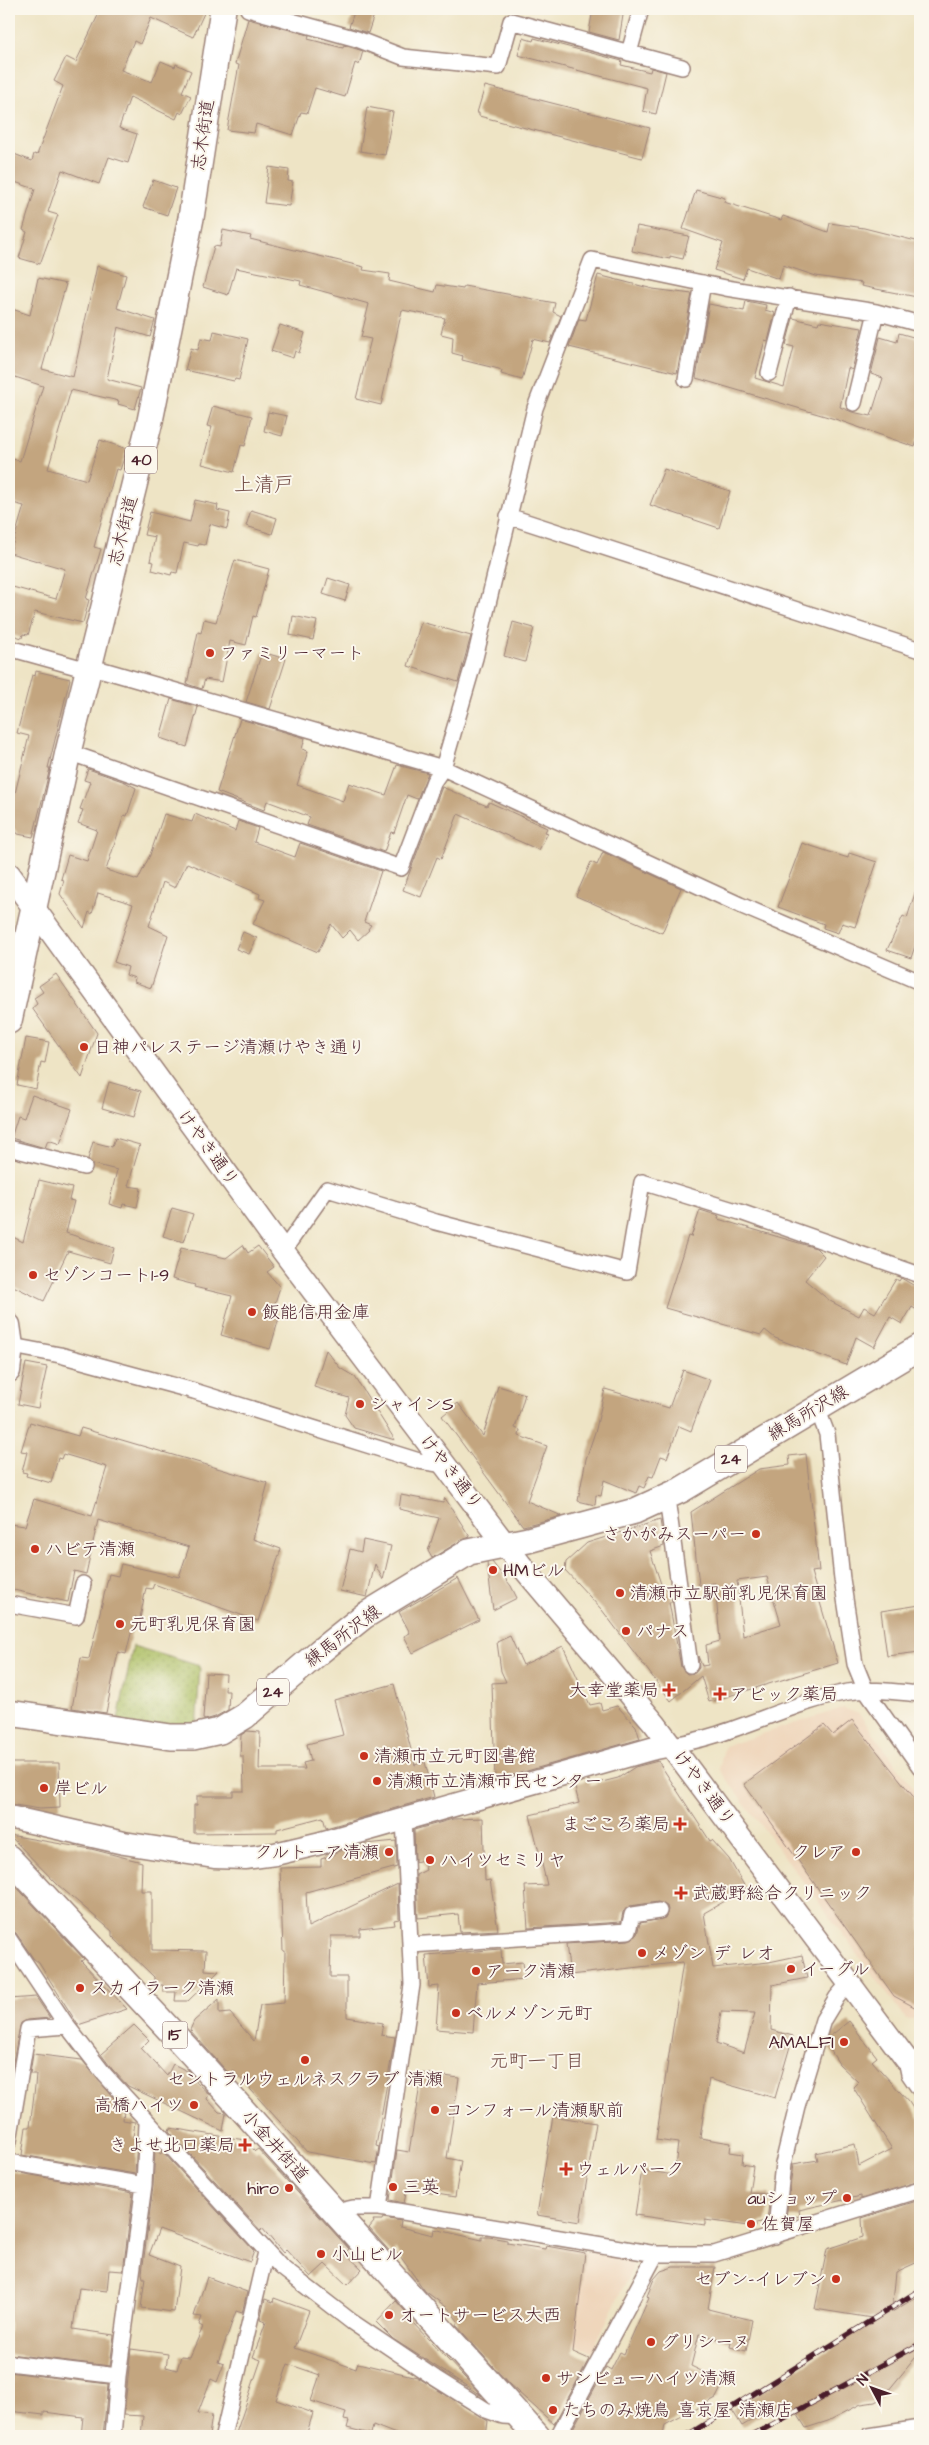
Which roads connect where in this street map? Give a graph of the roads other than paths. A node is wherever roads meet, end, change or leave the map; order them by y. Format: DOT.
graph roads {
  1 [pos="223,9"];
  2 [pos="248,9"];
  3 [pos="641,9"];
  4 [pos="629,53"];
  5 [pos="682,67"];
  6 [pos="703,283"];
  7 [pos="789,297"];
  8 [pos="876,312"];
  9 [pos="920,324"];
  10 [pos="769,373"];
  11 [pos="686,379"];
  12 [pos="854,403"];
  13 [pos="508,516"];
  14 [pos="9,648"];
  15 [pos="920,650"];
  16 [pos="88,670"];
  17 [pos="68,752"];
  18 [pos="443,768"];
  19 [pos="9,874"];
  20 [pos="33,906"];
  21 [pos="920,982"];
  22 [pos="9,1021"];
  23 [pos="9,1148"];
  24 [pos="84,1167"];
  25 [pos="283,1251"];
  26 [pos="920,1275"];
  27 [pos="10,1336"];
  28 [pos="920,1347"];
  29 [pos="9,1371"];
  30 [pos="817,1408"];
  31 [pos="445,1465"];
  32 [pos="665,1497"];
  33 [pos="517,1542"];
  34 [pos="83,1584"];
  35 [pos="9,1604"];
  36 [pos="690,1665"];
  37 [pos="866,1691"];
  38 [pos="920,1694"];
  39 [pos="9,1713"];
  40 [pos="672,1745"];
  41 [pos="920,1766"];
  42 [pos="9,1817"];
  43 [pos="404,1819"];
  44 [pos="10,1861"];
  45 [pos="660,1911"];
  46 [pos="9,1939"];
  47 [pos="410,1945"];
  48 [pos="849,1983"];
  49 [pos="67,2026"];
  50 [pos="913,2062"];
  51 [pos="920,2090"];
  52 [pos="147,2124"];
  53 [pos="9,2141"];
  54 [pos="9,2162"];
  55 [pos="144,2185"];
  56 [pos="920,2190"];
  57 [pos="379,2208"];
  58 [pos="335,2212"];
  59 [pos="775,2236"];
  60 [pos="266,2252"];
  61 [pos="656,2254"];
  62 [pos="9,2363"];
  63 [pos="118,2376"];
  64 [pos="520,2417"];
  65 [pos="920,2428"];
  66 [pos="113,2436"];
  67 [pos="223,2436"];
  68 [pos="537,2436"];
  69 [pos="558,2436"];
  70 [pos="869,2436"];
  1 -- 16 [label="main road, 志木街道 / 40"];
  2 -- 4 [label="street"];
  3 -- 4 [label="street"];
  4 -- 5 [label="street"];
  6 -- 7 [label="street"];
  6 -- 11 [label="street"];
  6 -- 13 [label="street"];
  7 -- 8 [label="street"];
  7 -- 10 [label="street"];
  8 -- 9 [label="street"];
  8 -- 12 [label="street"];
  13 -- 15 [label="street"];
  13 -- 18 [label="street"];
  14 -- 16 [label="street"];
  16 -- 17 [label="main road, 志木街道 / 40"];
  16 -- 18 [label="street"];
  17 -- 18 [label="street"];
  17 -- 20 [label="main road, 志木街道 / 40"];
  18 -- 21 [label="street"];
  19 -- 20 [label="street, けやき通り"];
  20 -- 22 [label="main road, 志木街道 / 40"];
  20 -- 25 [label="street, けやき通り"];
  23 -- 24 [label="street"];
  25 -- 26 [label="street"];
  25 -- 31 [label="street, けやき通り"];
  27 -- 29 [label="street"];
  27 -- 31 [label="street"];
  28 -- 30 [label="main road, 練馬所沢線 / 24"];
  30 -- 32 [label="main road, 練馬所沢線 / 24"];
  30 -- 37 [label="street"];
  31 -- 33 [label="street, けやき通り"];
  32 -- 33 [label="main road, 練馬所沢線 / 24"];
  32 -- 36 [label="street"];
  33 -- 39 [label="main road, 練馬所沢線 / 24"];
  33 -- 40 [label="street, けやき通り"];
  34 -- 35 [label="street"];
  37 -- 38 [label="street"];
  37 -- 40 [label="street"];
  37 -- 41 [label="street"];
  40 -- 43 [label="street"];
  40 -- 48 [label="street, けやき通り"];
  42 -- 43 [label="street"];
  43 -- 47 [label="street"];
  44 -- 58 [label="main road, 小金井街道 / 15"];
  45 -- 47 [label="street"];
  46 -- 49 [label="street"];
  47 -- 57 [label="street"];
  48 -- 50 [label="street, けやき通り"];
  48 -- 59 [label="street"];
  49 -- 52 [label="street"];
  49 -- 53 [label="street"];
  50 -- 51 [label="street"];
  52 -- 55 [label="street"];
  52 -- 60 [label="street"];
  54 -- 55 [label="street"];
  55 -- 63 [label="street"];
  56 -- 59 [label="street"];
  57 -- 58 [label="street"];
  57 -- 61 [label="street"];
  58 -- 64 [label="main road, 小金井街道 / 15"];
  59 -- 61 [label="street"];
  60 -- 64 [label="street"];
  60 -- 67 [label="street"];
  61 -- 69 [label="street"];
  62 -- 63 [label="street"];
  63 -- 66 [label="street"];
  64 -- 68 [label="main road, 小金井街道 / 15"];
  65 -- 70 [label="street"];
}
